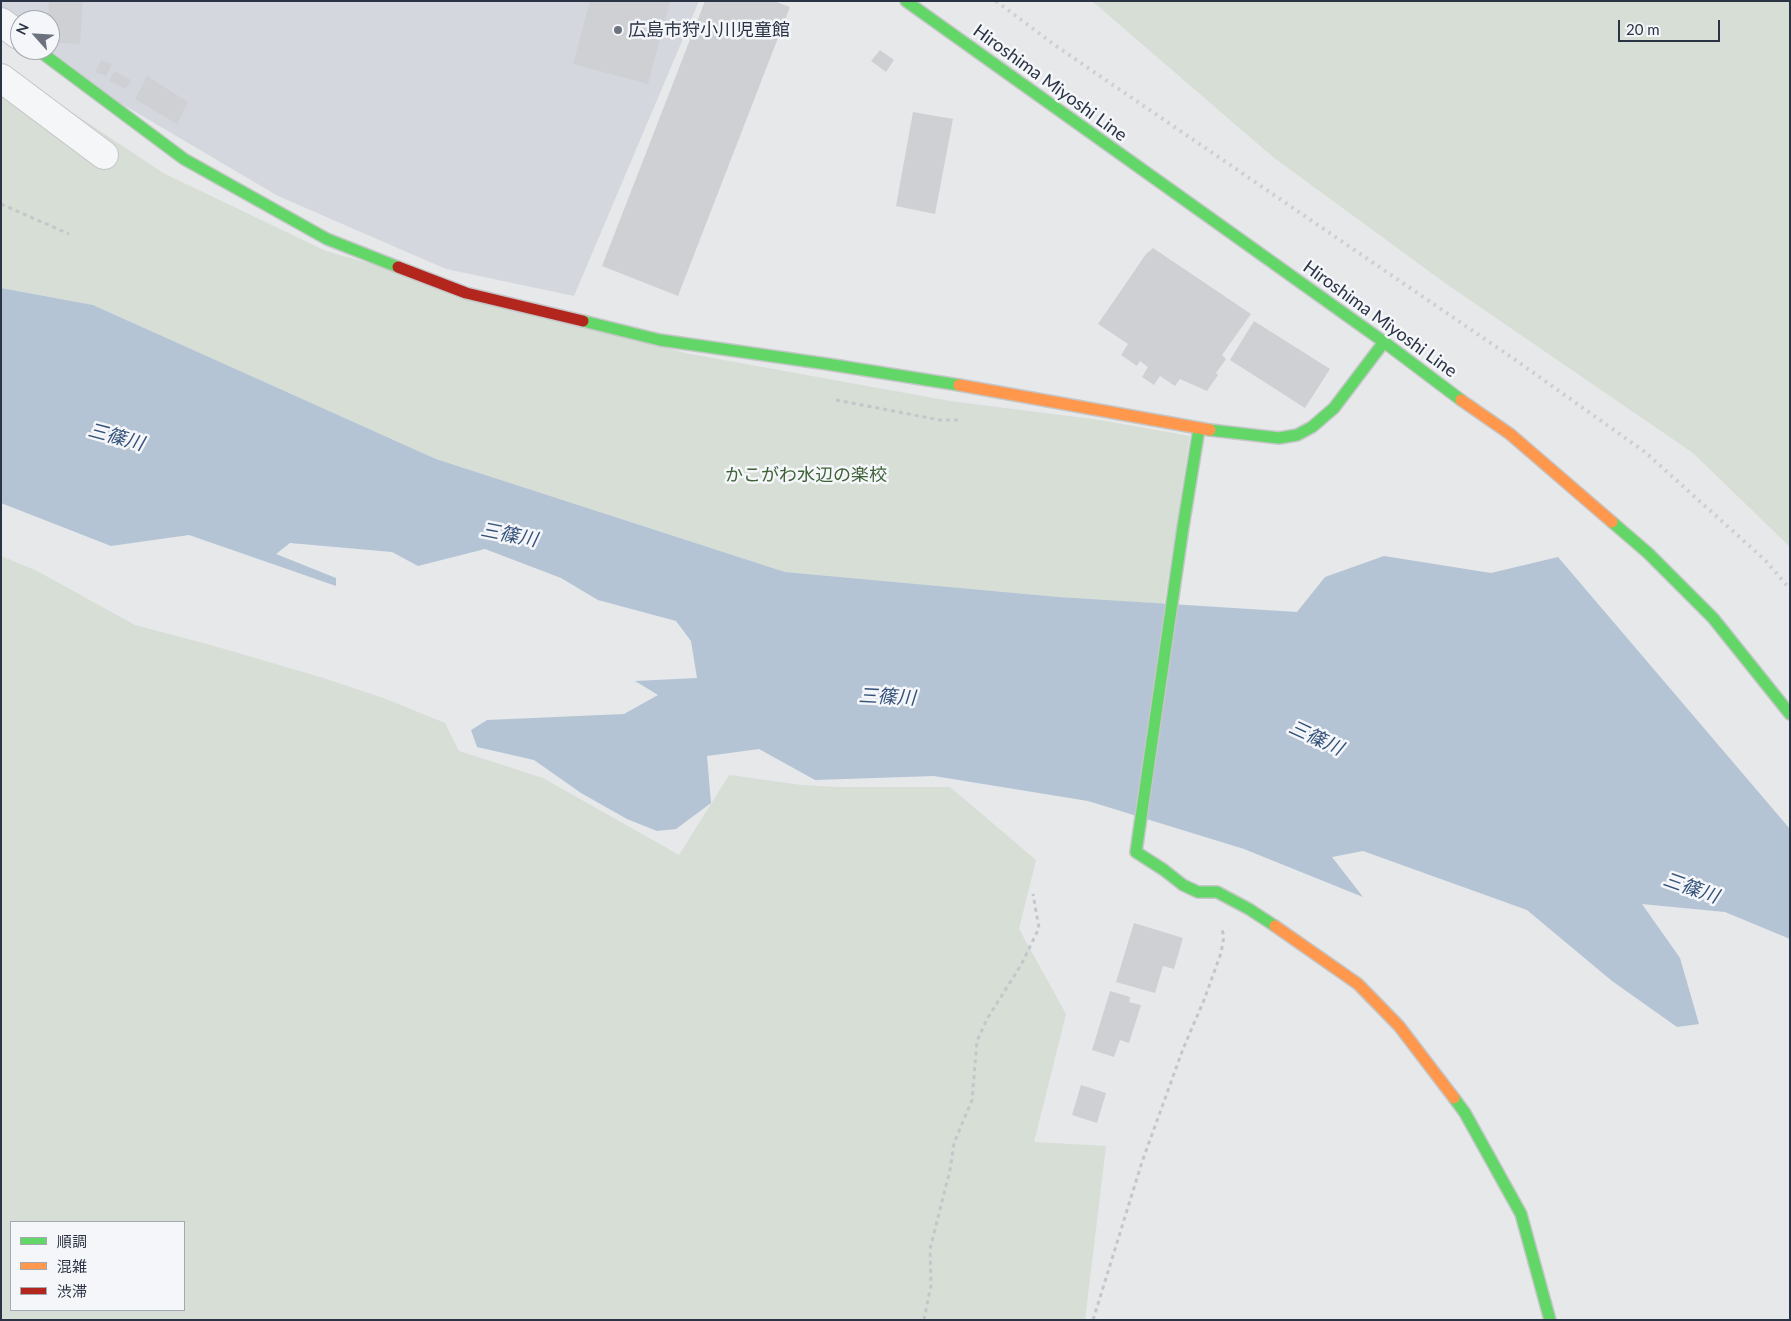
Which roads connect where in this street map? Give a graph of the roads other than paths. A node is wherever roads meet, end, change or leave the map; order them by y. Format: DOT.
graph roads {
  1 [pos="906,1"];
  2 [pos="51,60"];
  3 [pos="1,78"];
  4 [pos="104,155"];
  5 [pos="1384,342"];
  6 [pos="1199,429"];
  7 [pos="1790,714"];
  8 [pos="1550,1320"];
  1 -- 5 [label="street, Hiroshima Miyoshi Line"];
  2 -- 6 [label="street"];
  3 -- 4 [label="street"];
  5 -- 6 [label="street"];
  5 -- 7 [label="street, Hiroshima Miyoshi Line"];
  6 -- 8 [label="street"];
}
